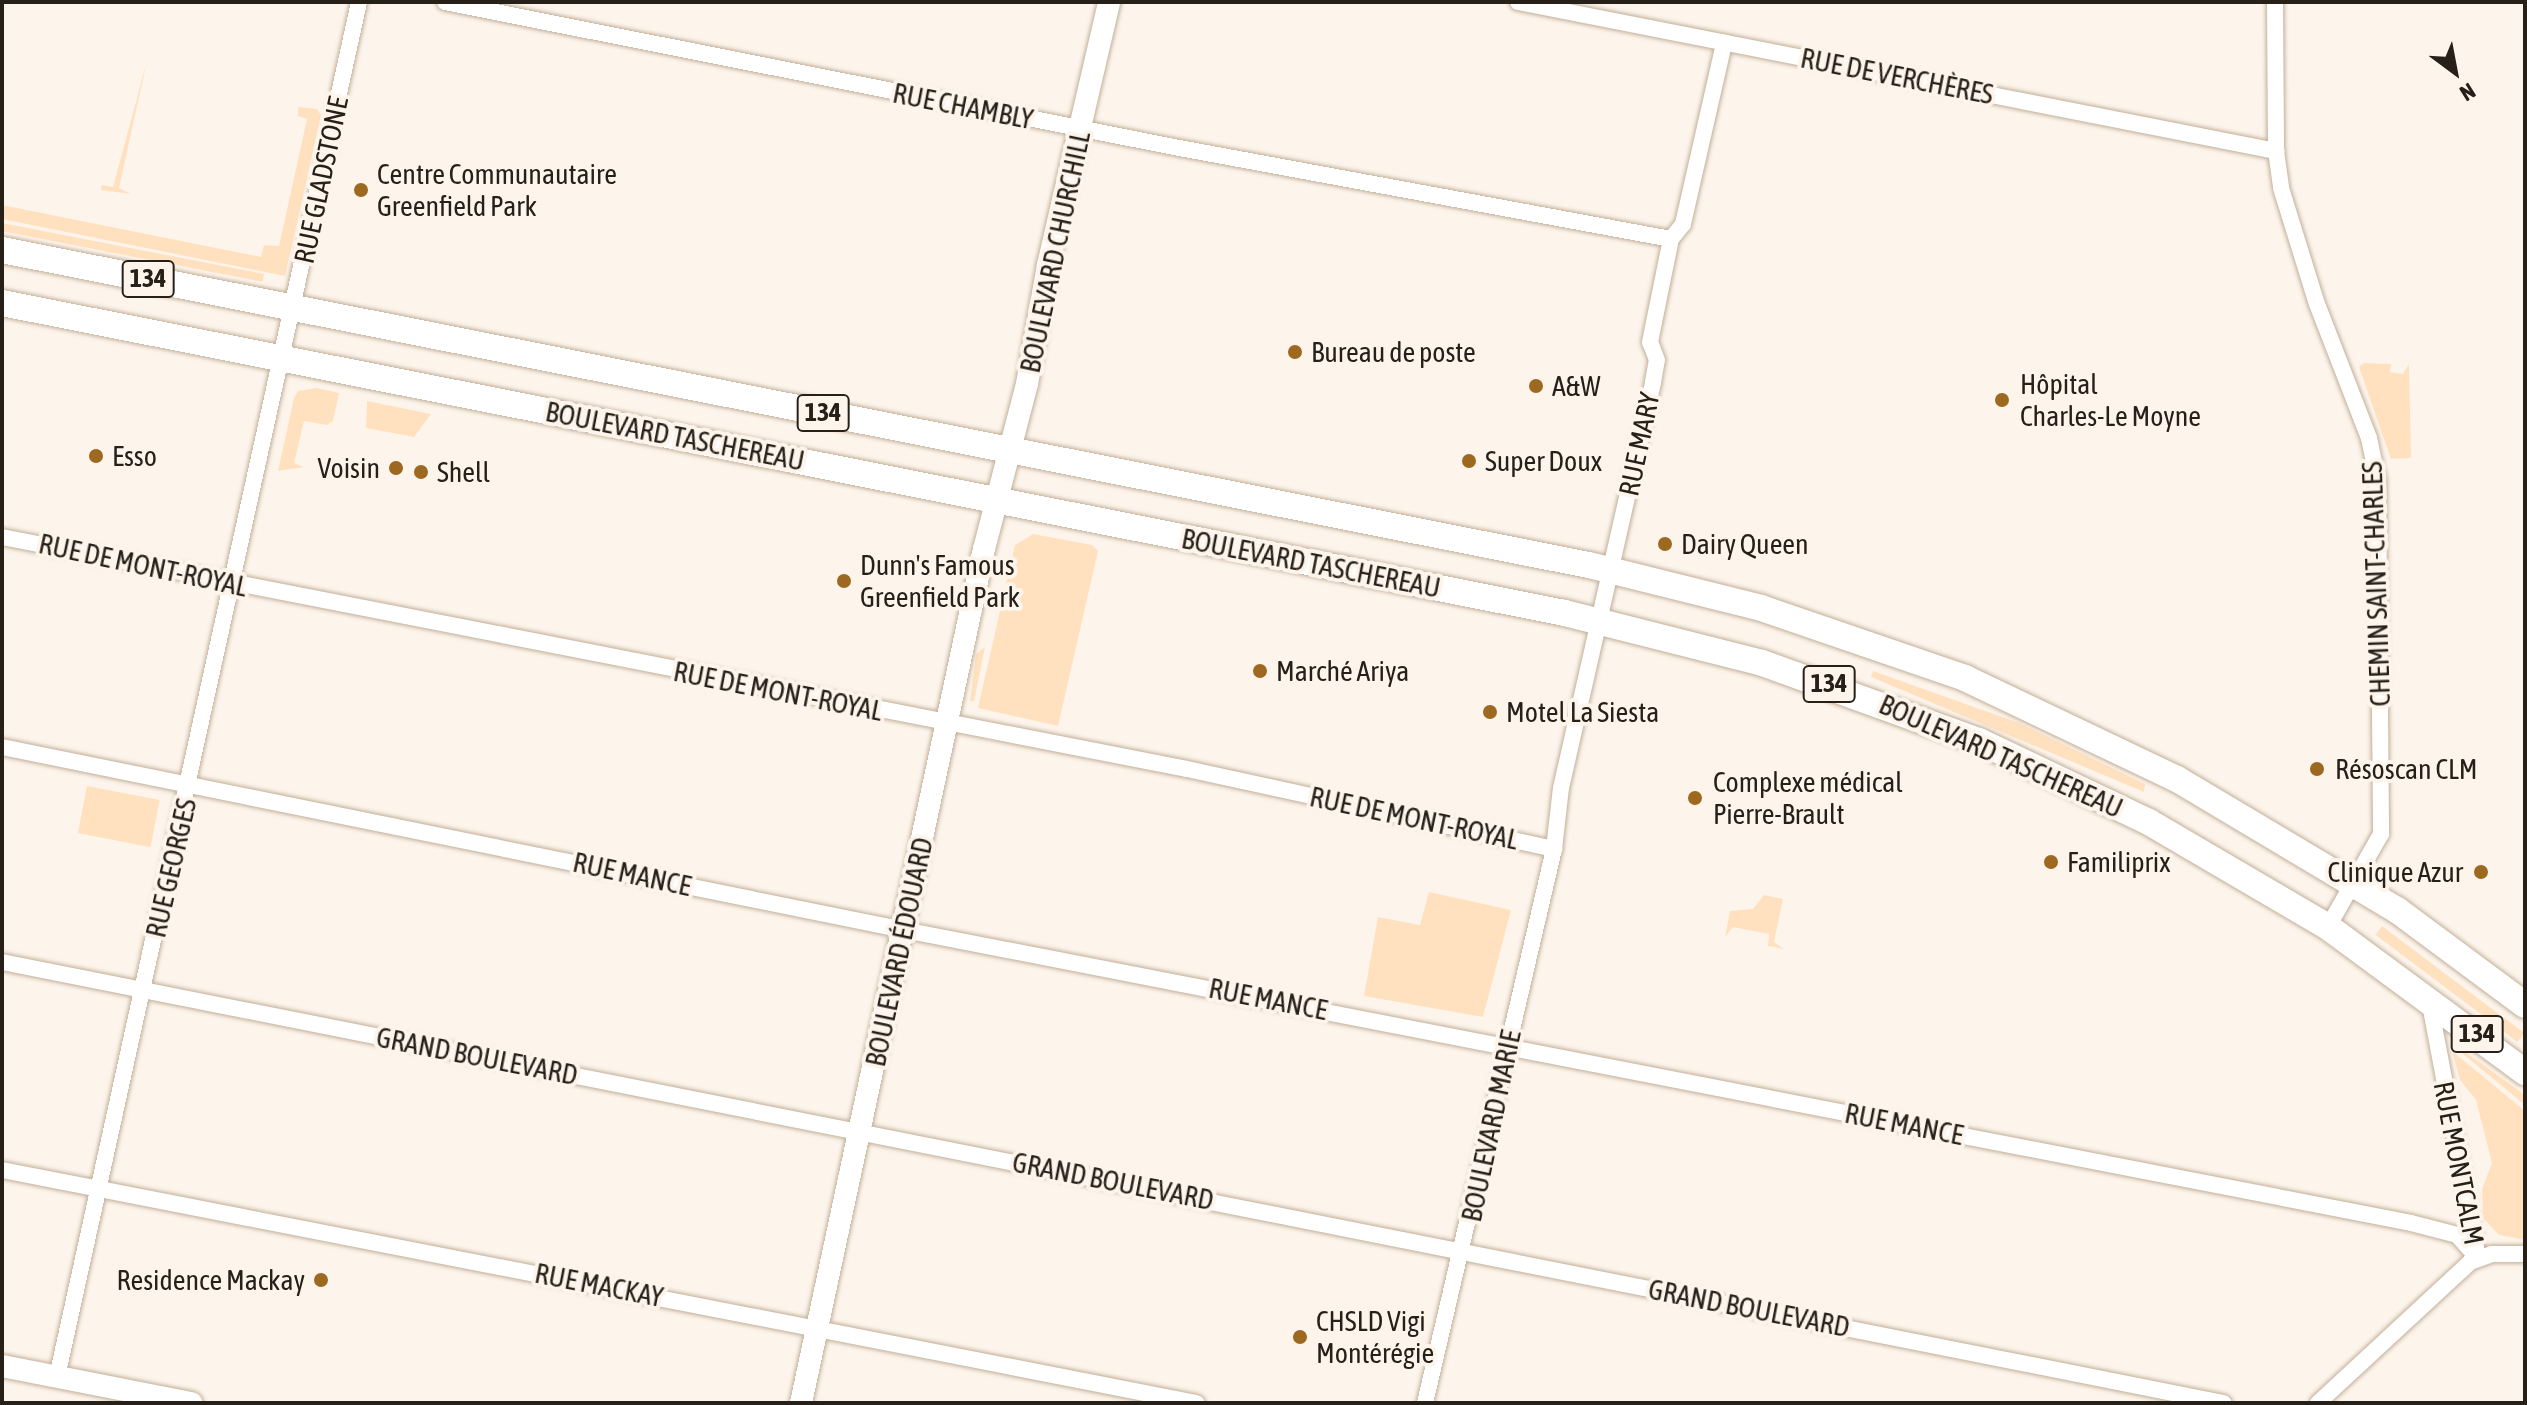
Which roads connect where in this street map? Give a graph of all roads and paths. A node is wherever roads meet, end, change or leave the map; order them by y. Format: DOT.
graph roads {
  1 [pos="359,2"];
  2 [pos="445,2"];
  3 [pos="1109,2"];
  4 [pos="1518,2"];
  5 [pos="2275,2"];
  6 [pos="1724,43"];
  7 [pos="1080,129"];
  8 [pos="2276,151"];
  9 [pos="1671,239"];
  10 [pos="2,250"];
  11 [pos="2,303"];
  12 [pos="294,308"];
  13 [pos="283,359"];
  14 [pos="1011,450"];
  15 [pos="996,500"];
  16 [pos="2,537"];
  17 [pos="1610,570"];
  18 [pos="234,586"];
  19 [pos="1599,620"];
  20 [pos="948,723"];
  21 [pos="2,747"];
  22 [pos="190,782"];
  23 [pos="1554,849"];
  24 [pos="2355,884"];
  25 [pos="2328,927"];
  26 [pos="904,930"];
  27 [pos="2,962"];
  28 [pos="144,990"];
  29 [pos="2429,997"];
  30 [pos="2525,1005"];
  31 [pos="1508,1045"];
  32 [pos="2525,1072"];
  33 [pos="860,1131"];
  34 [pos="2,1170"];
  35 [pos="99,1188"];
  36 [pos="1463,1250"];
  37 [pos="2525,1254"];
  38 [pos="2478,1258"];
  39 [pos="818,1327"];
  40 [pos="2,1366"];
  41 [pos="57,1377"];
  42 [pos="186,1402"];
  43 [pos="801,1403"];
  44 [pos="1196,1403"];
  45 [pos="1425,1403"];
  46 [pos="2224,1403"];
  47 [pos="2318,1403"];
  1 -- 12 [label="street, RUE GLADSTONE"];
  2 -- 7 [label="street, RUE CHAMBLY"];
  3 -- 7 [label="street, BOULEVARD CHURCHILL"];
  4 -- 6 [label="street, RUE DE VERCHÈRES"];
  5 -- 8 [label="street, CHEMIN SAINT-CHARLES"];
  6 -- 8 [label="street, RUE DE VERCHÈRES"];
  6 -- 9 [label="street, RUE MARY"];
  7 -- 9 [label="street, RUE CHAMBLY"];
  7 -- 14 [label="street, BOULEVARD CHURCHILL"];
  8 -- 24 [label="street, CHEMIN SAINT-CHARLES"];
  9 -- 17 [label="street, RUE MARY"];
  10 -- 12 [label="main road, BOULEVARD TASCHEREAU / 134"];
  11 -- 13 [label="main road, BOULEVARD TASCHEREAU / 134"];
  12 -- 13 [label="street, RUE GLADSTONE"];
  12 -- 14 [label="main road, BOULEVARD TASCHEREAU / 134"];
  13 -- 15 [label="main road, BOULEVARD TASCHEREAU / 134"];
  13 -- 18 [label="street, RUE GEORGES"];
  14 -- 15 [label="street, BOULEVARD CHURCHILL"];
  14 -- 17 [label="main road, BOULEVARD TASCHEREAU / 134"];
  15 -- 19 [label="main road, BOULEVARD TASCHEREAU / 134"];
  15 -- 20 [label="street, BOULEVARD ÉDOUARD"];
  16 -- 18 [label="street, RUE DE MONT-ROYAL"];
  17 -- 19 [label="street, RUE MARY"];
  17 -- 24 [label="main road, BOULEVARD TASCHEREAU / 134"];
  18 -- 20 [label="street, RUE DE MONT-ROYAL"];
  18 -- 22 [label="street, RUE GEORGES"];
  19 -- 23 [label="street, RUE MARY"];
  19 -- 25 [label="main road, BOULEVARD TASCHEREAU / 134"];
  20 -- 23 [label="street, RUE DE MONT-ROYAL"];
  20 -- 26 [label="street, BOULEVARD ÉDOUARD"];
  21 -- 22 [label="street, RUE MANCE"];
  22 -- 26 [label="street, RUE MANCE"];
  22 -- 28 [label="street, RUE GEORGES"];
  23 -- 31 [label="street, BOULEVARD MARIE"];
  24 -- 25 [label="street, CHEMIN SAINT-CHARLES"];
  24 -- 30 [label="main road, BOULEVARD TASCHEREAU / 134"];
  25 -- 29 [label="main road, BOULEVARD TASCHEREAU / 134"];
  26 -- 31 [label="street, RUE MANCE"];
  26 -- 33 [label="street, BOULEVARD ÉDOUARD"];
  27 -- 28 [label="street, GRAND BOULEVARD"];
  28 -- 33 [label="street, GRAND BOULEVARD"];
  28 -- 35 [label="street, RUE GEORGES"];
  29 -- 32 [label="main road, BOULEVARD TASCHEREAU / 134"];
  29 -- 38 [label="street, RUE MONTCALM"];
  31 -- 36 [label="street, BOULEVARD MARIE"];
  31 -- 38 [label="street, RUE MANCE"];
  33 -- 36 [label="street, GRAND BOULEVARD"];
  33 -- 39 [label="street, BOULEVARD ÉDOUARD"];
  34 -- 35 [label="street, RUE MACKAY"];
  35 -- 39 [label="street, RUE MACKAY"];
  35 -- 41 [label="street, RUE GEORGES"];
  36 -- 45 [label="street, BOULEVARD MARIE"];
  36 -- 46 [label="street, GRAND BOULEVARD"];
  37 -- 38 [label="street"];
  38 -- 47 [label="street, RUE MONTCALM"];
  39 -- 43 [label="street, BOULEVARD ÉDOUARD"];
  39 -- 44 [label="street, RUE MACKAY"];
  40 -- 41 [label="street"];
  41 -- 42 [label="street"];
}
